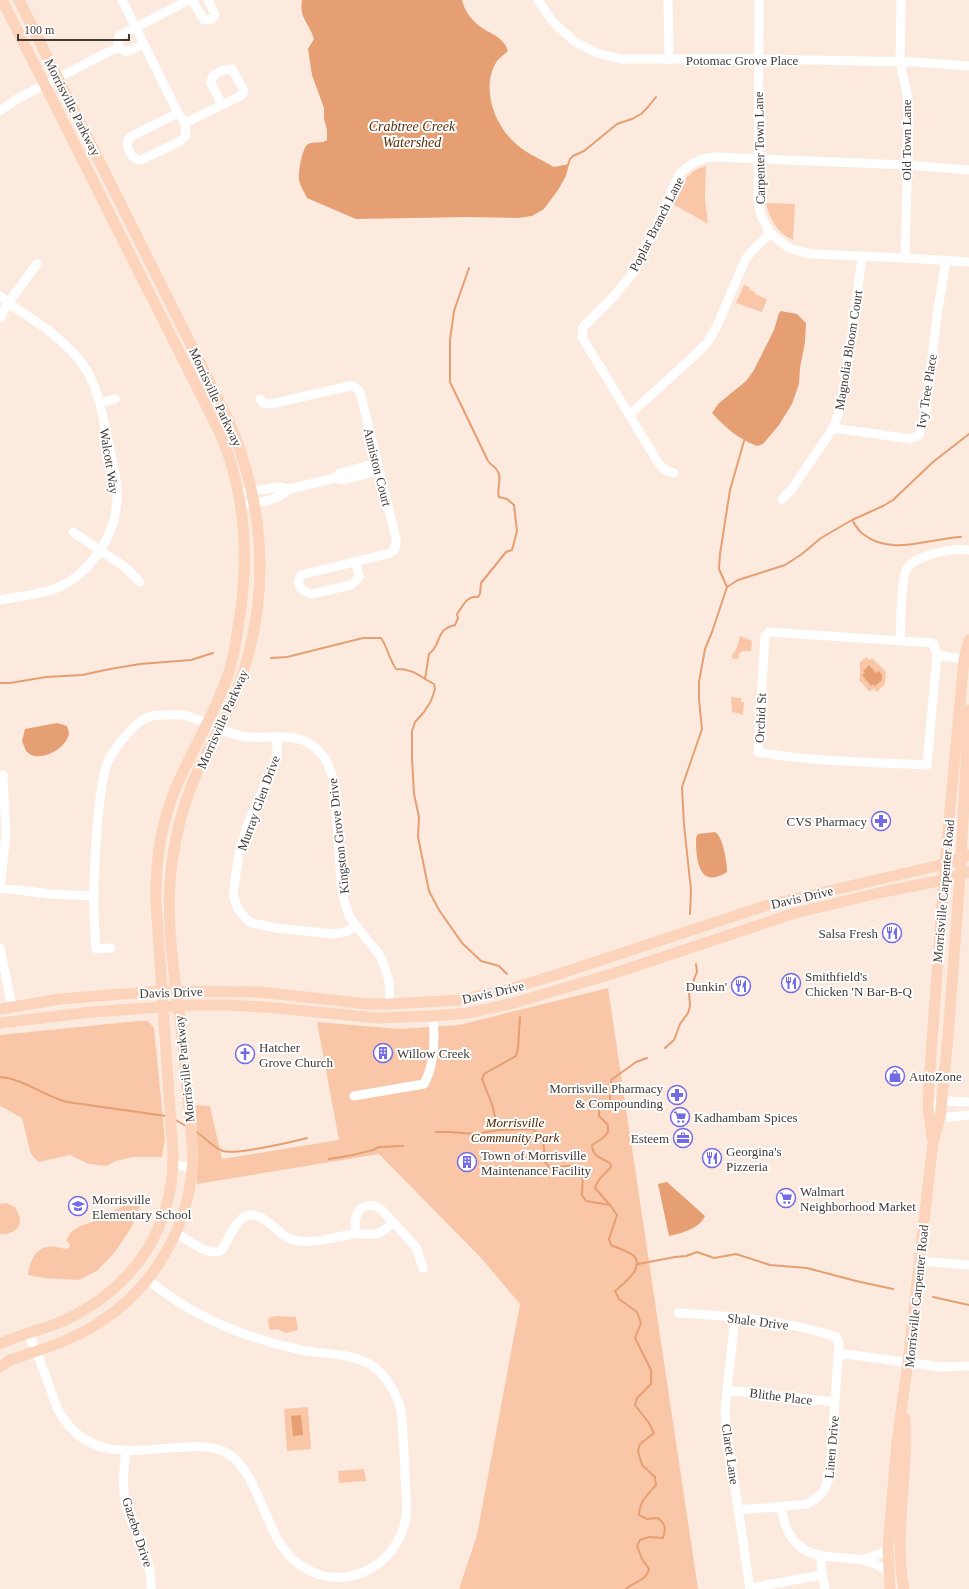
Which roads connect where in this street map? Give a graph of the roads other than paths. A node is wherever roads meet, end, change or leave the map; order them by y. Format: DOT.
graph roads {
  1 [pos="2,0"];
  2 [pos="19,0"];
  3 [pos="122,0"];
  4 [pos="191,0"];
  5 [pos="208,0"];
  6 [pos="538,0"];
  7 [pos="668,0"];
  8 [pos="759,0"];
  9 [pos="901,0"];
  10 [pos="136,27"];
  11 [pos="144,44"];
  12 [pos="118,47"];
  13 [pos="759,59"];
  14 [pos="669,60"];
  15 [pos="900,62"];
  16 [pos="969,66"];
  17 [pos="58,78"];
  18 [pos="45,84"];
  19 [pos="222,105"];
  20 [pos="0,111"];
  21 [pos="178,113"];
  22 [pos="185,123"];
  23 [pos="757,159"];
  24 [pos="907,165"];
  25 [pos="969,170"];
  26 [pos="770,233"];
  27 [pos="862,257"];
  28 [pos="905,258"];
  29 [pos="946,261"];
  30 [pos="969,262"];
  31 [pos="36,264"];
  32 [pos="0,296"];
  33 [pos="8,303"];
  34 [pos="0,318"];
  35 [pos="115,399"];
  36 [pos="260,399"];
  37 [pos="100,403"];
  38 [pos="629,414"];
  39 [pos="833,428"];
  40 [pos="378,467"];
  41 [pos="674,473"];
  42 [pos="289,489"];
  43 [pos="253,491"];
  44 [pos="239,493"];
  45 [pos="782,499"];
  46 [pos="255,503"];
  47 [pos="241,505"];
  48 [pos="73,532"];
  49 [pos="101,550"];
  50 [pos="969,550"];
  51 [pos="356,562"];
  52 [pos="140,582"];
  53 [pos="0,600"];
  54 [pos="969,640"];
  55 [pos="900,641"];
  56 [pos="937,655"];
  57 [pos="964,659"];
  58 [pos="969,710"];
  59 [pos="207,723"];
  60 [pos="219,729"];
  61 [pos="277,737"];
  62 [pos="3,775"];
  63 [pos="964,857"];
  64 [pos="944,864"];
  65 [pos="964,874"];
  66 [pos="943,880"];
  67 [pos="0,888"];
  68 [pos="93,896"];
  69 [pos="356,926"];
  70 [pos="0,948"];
  71 [pos="112,948"];
  72 [pos="162,991"];
  73 [pos="176,991"];
  74 [pos="390,1004"];
  75 [pos="12,1006"];
  76 [pos="162,1006"];
  77 [pos="177,1006"];
  78 [pos="0,1009"];
  79 [pos="433,1016"];
  80 [pos="0,1023"];
  81 [pos="354,1096"];
  82 [pos="942,1101"];
  83 [pos="969,1102"];
  84 [pos="928,1106"];
  85 [pos="969,1115"];
  86 [pos="940,1118"];
  87 [pos="933,1142"];
  88 [pos="173,1165"];
  89 [pos="192,1167"];
  90 [pos="393,1222"];
  91 [pos="176,1233"];
  92 [pos="355,1234"];
  93 [pos="919,1261"];
  94 [pos="969,1265"];
  95 [pos="423,1268"];
  96 [pos="148,1280"];
  97 [pos="678,1313"];
  98 [pos="735,1318"];
  99 [pos="28,1333"];
  100 [pos="836,1337"];
  101 [pos="0,1344"];
  102 [pos="37,1351"];
  103 [pos="838,1353"];
  104 [pos="908,1362"];
  105 [pos="969,1366"];
  106 [pos="0,1367"];
  107 [pos="727,1390"];
  108 [pos="834,1402"];
  109 [pos="903,1402"];
  110 [pos="126,1450"];
  111 [pos="782,1507"];
  112 [pos="739,1510"];
  113 [pos="888,1547"];
  114 [pos="822,1556"];
  115 [pos="862,1560"];
  116 [pos="889,1573"];
  117 [pos="822,1575"];
  118 [pos="151,1589"];
  119 [pos="750,1589"];
  120 [pos="825,1589"];
  121 [pos="890,1589"];
  122 [pos="904,1589"];
  1 -- 18 [label="main road, Morrisville Parkway"];
  2 -- 17 [label="main road, Morrisville Parkway"];
  3 -- 10 [label="street"];
  4 -- 5 [label="street"];
  4 -- 10 [label="street"];
  6 -- 14 [label="street, Potomac Grove Place"];
  7 -- 14 [label="street"];
  8 -- 13 [label="street, Carpenter Town Lane"];
  9 -- 15 [label="street, Old Town Lane"];
  10 -- 11 [label="street"];
  10 -- 12 [label="street"];
  11 -- 12 [label="street"];
  11 -- 21 [label="street"];
  12 -- 17 [label="street"];
  13 -- 14 [label="street, Potomac Grove Place"];
  13 -- 15 [label="street, Potomac Grove Place"];
  13 -- 23 [label="street, Carpenter Town Lane"];
  15 -- 16 [label="street, Potomac Grove Place"];
  15 -- 24 [label="street, Old Town Lane"];
  17 -- 18 [label="street"];
  17 -- 43 [label="main road, Morrisville Parkway"];
  18 -- 20 [label="street"];
  18 -- 44 [label="main road, Morrisville Parkway"];
  19 -- 22 [label="street"];
  21 -- 22 [label="street"];
  21 -- 22 [label="street"];
  23 -- 24 [label="street, Poplar Branch Lane"];
  23 -- 26 [label="street, Carpenter Town Lane"];
  23 -- 38 [label="street, Poplar Branch Lane"];
  24 -- 25 [label="street, Poplar Branch Lane"];
  24 -- 28 [label="street, Old Town Lane"];
  26 -- 27 [label="street, Carpenter Town Lane"];
  26 -- 38 [label="street"];
  27 -- 28 [label="street, Carpenter Town Lane"];
  27 -- 39 [label="street, Magnolia Bloom Court"];
  28 -- 29 [label="street, Carpenter Town Lane"];
  29 -- 30 [label="street, Carpenter Town Lane"];
  29 -- 39 [label="street, Ivy Tree Place"];
  31 -- 33 [label="street"];
  32 -- 33 [label="street, Walcott Way"];
  33 -- 34 [label="street"];
  33 -- 37 [label="street, Walcott Way"];
  35 -- 37 [label="street"];
  36 -- 40 [label="street, Anniston Court"];
  37 -- 49 [label="street, Walcott Way"];
  38 -- 41 [label="street, Poplar Branch Lane"];
  39 -- 45 [label="street, Magnolia Bloom Court"];
  40 -- 42 [label="street"];
  40 -- 51 [label="street, Anniston Court"];
  42 -- 43 [label="street"];
  42 -- 46 [label="street"];
  43 -- 44 [label="street"];
  43 -- 46 [label="main road, Morrisville Parkway"];
  44 -- 47 [label="main road, Morrisville Parkway"];
  46 -- 47 [label="street"];
  46 -- 60 [label="main road, Morrisville Parkway"];
  47 -- 59 [label="main road, Morrisville Parkway"];
  48 -- 49 [label="street"];
  49 -- 52 [label="street"];
  49 -- 53 [label="street, Walcott Way"];
  50 -- 55 [label="street"];
  51 -- 51 [label="street"];
  54 -- 57 [label="main road, Morrisville Carpenter Road"];
  55 -- 56 [label="street, Orchid St"];
  55 -- 56 [label="street, Orchid St"];
  56 -- 57 [label="street"];
  57 -- 64 [label="main road, Morrisville Carpenter Road"];
  58 -- 63 [label="main road, Morrisville Carpenter Road"];
  59 -- 60 [label="street, Kingston Grove Drive"];
  59 -- 68 [label="street, Kingston Grove Drive"];
  59 -- 72 [label="main road, Morrisville Parkway"];
  60 -- 61 [label="street, Kingston Grove Drive"];
  60 -- 73 [label="main road, Morrisville Parkway"];
  61 -- 69 [label="street, Kingston Grove Drive"];
  61 -- 69 [label="street, Murray Glen Drive"];
  62 -- 67 [label="street"];
  63 -- 64 [label="main road, Davis Drive"];
  63 -- 65 [label="main road, Morrisville Carpenter Road"];
  64 -- 66 [label="main road, Morrisville Carpenter Road"];
  64 -- 74 [label="main road, Davis Drive"];
  65 -- 66 [label="main road, Davis Drive"];
  65 -- 82 [label="main road, Morrisville Carpenter Road"];
  66 -- 79 [label="main road, Davis Drive"];
  66 -- 84 [label="main road, Morrisville Carpenter Road"];
  67 -- 68 [label="street"];
  68 -- 71 [label="street, Kingston Grove Drive"];
  69 -- 74 [label="street, Kingston Grove Drive"];
  70 -- 75 [label="street"];
  72 -- 73 [label="main road, Davis Drive"];
  72 -- 75 [label="main road, Davis Drive"];
  72 -- 76 [label="main road, Morrisville Parkway"];
  73 -- 74 [label="main road, Davis Drive"];
  73 -- 77 [label="main road, Morrisville Parkway"];
  75 -- 78 [label="main road, Davis Drive"];
  76 -- 77 [label="main road, Davis Drive"];
  76 -- 80 [label="main road, Davis Drive"];
  76 -- 88 [label="main road, Morrisville Parkway"];
  77 -- 79 [label="main road, Davis Drive"];
  77 -- 89 [label="main road, Morrisville Parkway"];
  79 -- 81 [label="street"];
  82 -- 83 [label="street"];
  82 -- 84 [label="street"];
  82 -- 86 [label="main road, Morrisville Carpenter Road"];
  84 -- 86 [label="street"];
  84 -- 87 [label="main road, Morrisville Carpenter Road"];
  85 -- 86 [label="street"];
  86 -- 87 [label="main road, Morrisville Carpenter Road"];
  87 -- 93 [label="main road, Morrisville Carpenter Road"];
  88 -- 89 [label="street"];
  88 -- 99 [label="main road, Morrisville Parkway"];
  89 -- 91 [label="main road, Morrisville Parkway"];
  90 -- 92 [label="street"];
  90 -- 92 [label="street"];
  90 -- 95 [label="street"];
  91 -- 92 [label="street"];
  91 -- 96 [label="main road, Morrisville Parkway"];
  93 -- 94 [label="street"];
  93 -- 104 [label="main road, Morrisville Carpenter Road"];
  96 -- 102 [label="main road, Morrisville Parkway"];
  96 -- 110 [label="street"];
  97 -- 98 [label="street, Shale Drive"];
  98 -- 100 [label="street, Shale Drive"];
  98 -- 107 [label="street, Claret Lane"];
  99 -- 101 [label="main road, Morrisville Parkway"];
  99 -- 102 [label="street"];
  100 -- 103 [label="street, Linen Drive"];
  102 -- 106 [label="main road, Morrisville Parkway"];
  102 -- 110 [label="street"];
  103 -- 104 [label="street"];
  103 -- 108 [label="street, Linen Drive"];
  104 -- 105 [label="street"];
  104 -- 109 [label="main road, Morrisville Carpenter Road"];
  107 -- 108 [label="street, Blithe Place"];
  107 -- 112 [label="street, Claret Lane"];
  108 -- 111 [label="street, Linen Drive"];
  109 -- 113 [label="main road, Morrisville Carpenter Road"];
  109 -- 122 [label="main road, Morrisville Carpenter Road"];
  110 -- 118 [label="street, Gazebo Drive"];
  111 -- 112 [label="street, Linen Drive"];
  111 -- 114 [label="street"];
  112 -- 119 [label="street, Claret Lane"];
  113 -- 115 [label="street"];
  113 -- 116 [label="main road, Morrisville Carpenter Road"];
  114 -- 115 [label="street"];
  114 -- 117 [label="street"];
  115 -- 116 [label="street"];
  116 -- 121 [label="main road, Morrisville Carpenter Road"];
  117 -- 119 [label="street"];
  117 -- 120 [label="street"];
}
